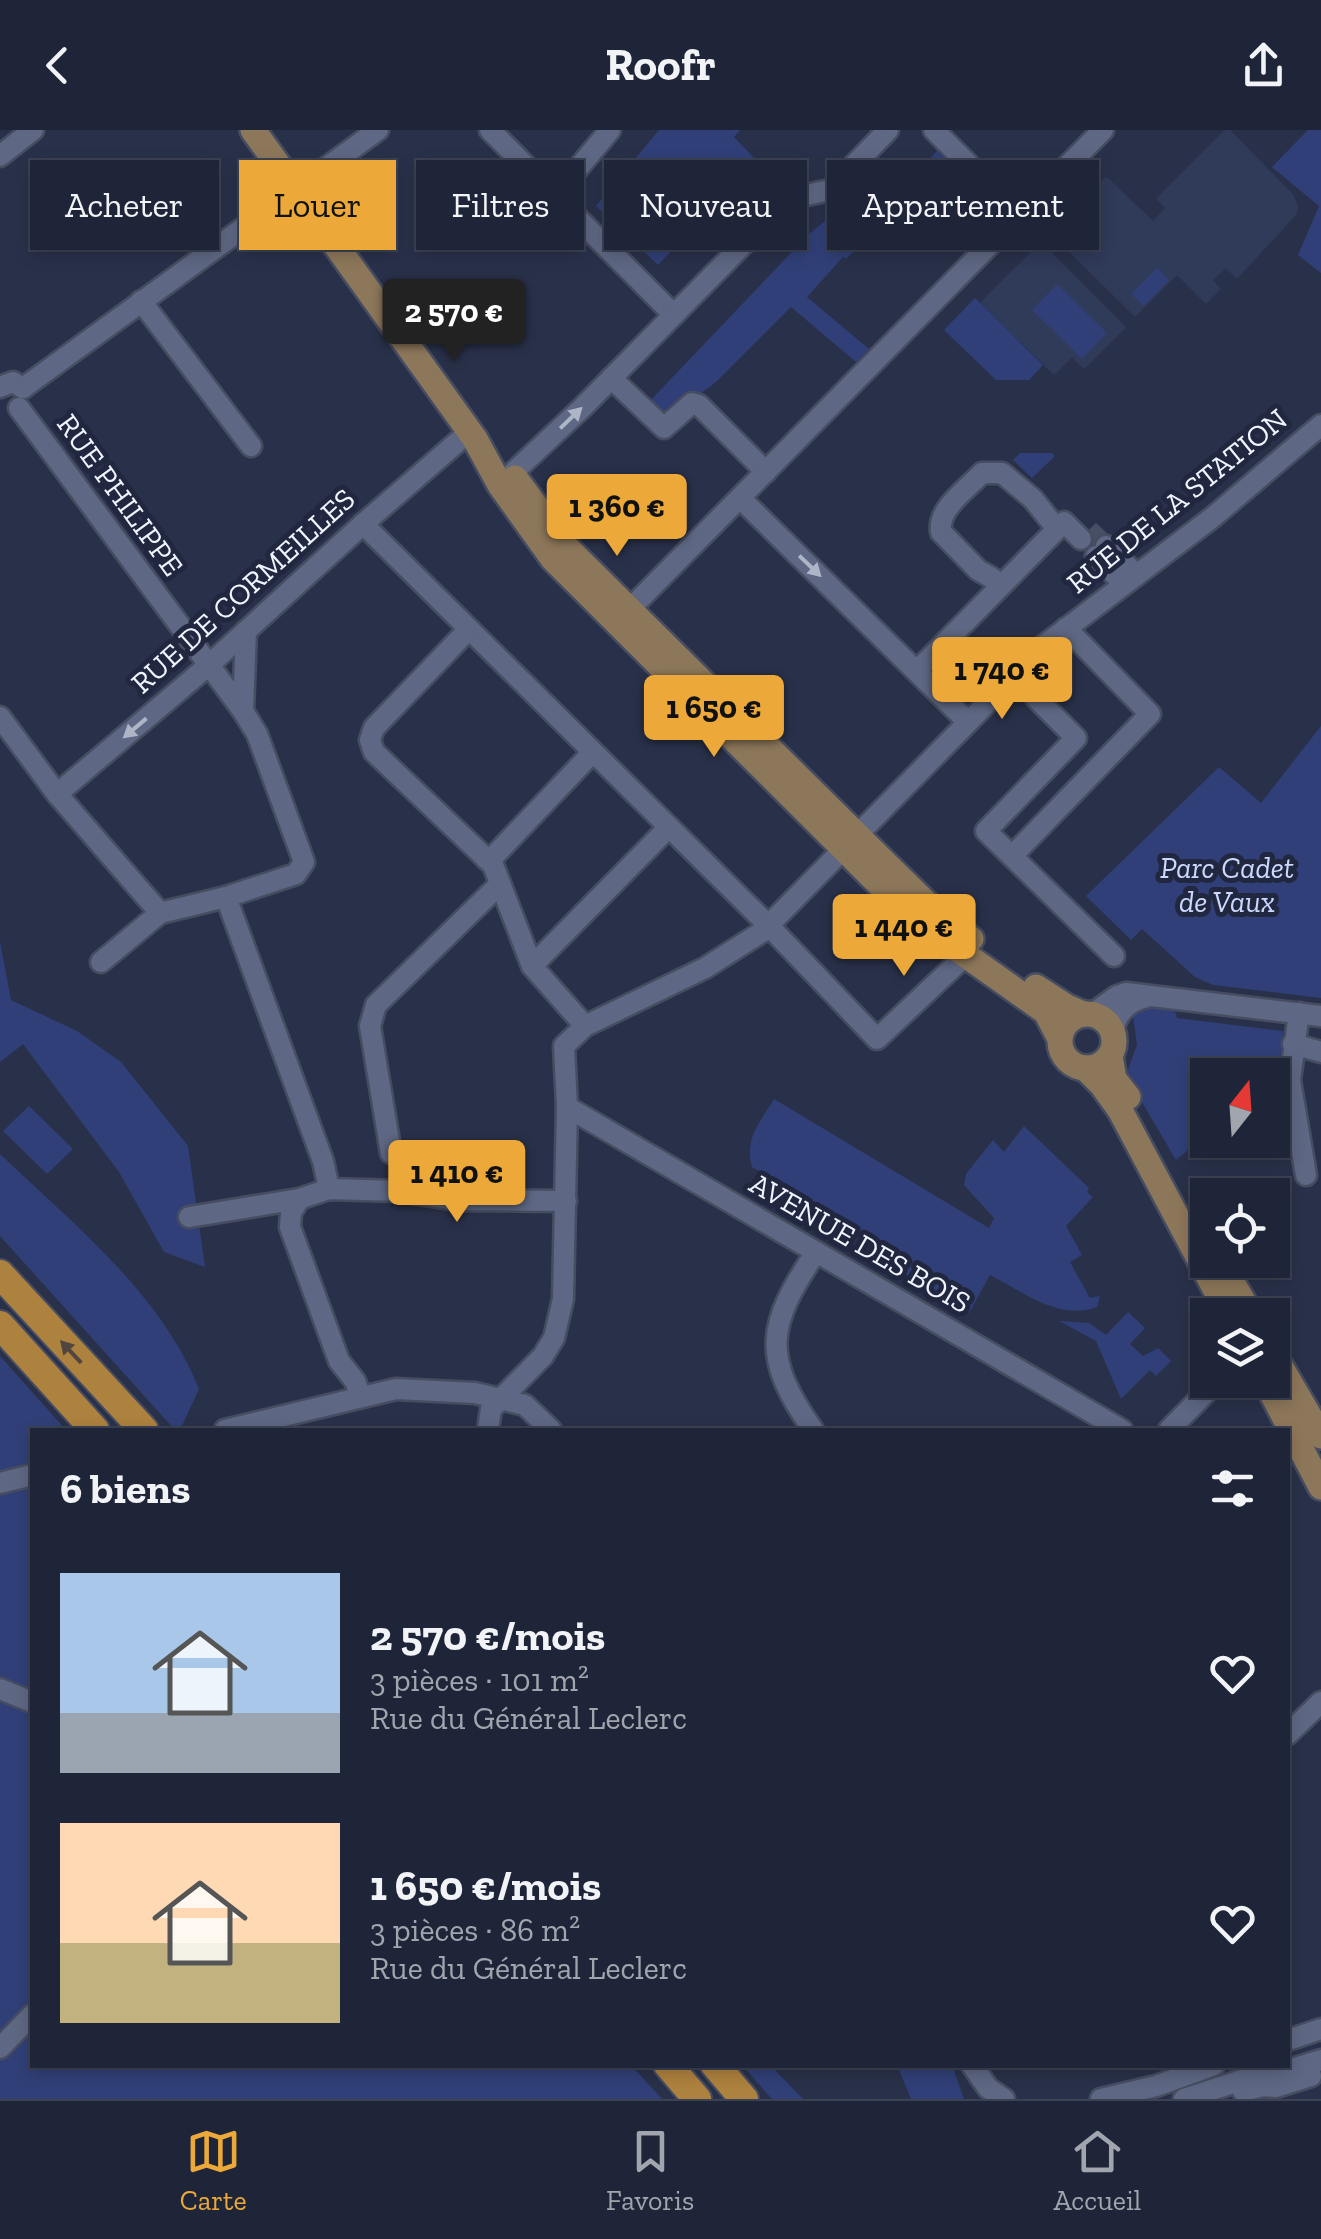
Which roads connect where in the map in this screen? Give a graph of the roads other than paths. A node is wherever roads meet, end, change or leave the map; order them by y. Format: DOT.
graph roads {
  1 [pos="33,130"];
  2 [pos="253,130"];
  3 [pos="378,130"];
  4 [pos="490,130"];
  5 [pos="610,130"];
  6 [pos="888,130"];
  7 [pos="934,130"];
  8 [pos="1103,130"];
  9 [pos="0,156"];
  10 [pos="274,160"];
  11 [pos="336,160"];
  12 [pos="520,160"];
  13 [pos="964,160"];
  14 [pos="1074,160"];
  15 [pos="584,162"];
  16 [pos="584,224"];
  17 [pos="239,230"];
  18 [pos="339,250"];
  19 [pos="985,250"];
  20 [pos="141,302"];
  21 [pos="674,315"];
  22 [pos="610,378"];
  23 [pos="7,393"];
  24 [pos="1321,424"];
  25 [pos="472,435"];
  26 [pos="251,446"];
  27 [pos="766,472"];
  28 [pos="506,480"];
  29 [pos="740,498"];
  30 [pos="363,524"];
  31 [pos="1061,525"];
  32 [pos="1085,535"];
  33 [pos="1101,551"];
  34 [pos="1130,578"];
  35 [pos="1000,586"];
  36 [pos="622,616"];
  37 [pos="1066,628"];
  38 [pos="468,629"];
  39 [pos="246,631"];
  40 [pos="209,665"];
  41 [pos="918,670"];
  42 [pos="1036,698"];
  43 [pos="244,711"];
  44 [pos="0,716"];
  45 [pos="967,721"];
  46 [pos="1076,738"];
  47 [pos="593,752"];
  48 [pos="1104,762"];
  49 [pos="57,794"];
  50 [pos="669,827"];
  51 [pos="850,842"];
  52 [pos="1012,856"];
  53 [pos="486,859"];
  54 [pos="500,884"];
  55 [pos="226,897"];
  56 [pos="160,913"];
  57 [pos="768,925"];
  58 [pos="966,955"];
  59 [pos="1114,956"];
  60 [pos="101,962"];
  61 [pos="532,966"];
  62 [pos="1155,996"];
  63 [pos="1088,1014"];
  64 [pos="1310,1015"];
  65 [pos="585,1026"];
  66 [pos="1059,1037"];
  67 [pos="1111,1044"];
  68 [pos="1293,1044"];
  69 [pos="1321,1052"];
  70 [pos="1085,1068"];
  71 [pos="567,1107"];
  72 [pos="392,1153"];
  73 [pos="1306,1175"];
  74 [pos="329,1189"];
  75 [pos="299,1200"];
  76 [pos="566,1201"];
  77 [pos="1190,1211"];
  78 [pos="188,1217"];
  79 [pos="816,1252"];
  80 [pos="0,1274"];
  81 [pos="1221,1298"];
  82 [pos="0,1326"];
  83 [pos="1290,1383"];
  84 [pos="361,1397"];
  85 [pos="1200,1398"];
  86 [pos="1274,1398"];
  87 [pos="500,1399"];
  88 [pos="1288,1425"];
  89 [pos="141,1426"];
  90 [pos="93,1428"];
  91 [pos="233,1428"];
  92 [pos="488,1428"];
  93 [pos="549,1428"];
  94 [pos="812,1428"];
  95 [pos="1119,1428"];
  96 [pos="1171,1428"];
  97 [pos="1290,1428"];
  98 [pos="1290,1429"];
  99 [pos="1321,1436"];
  100 [pos="1321,1464"];
  101 [pos="30,1476"];
  102 [pos="0,1483"];
  103 [pos="1321,1488"];
  104 [pos="0,1689"];
  105 [pos="30,1701"];
  106 [pos="1321,1702"];
  107 [pos="1290,1732"];
  108 [pos="30,2017"];
  109 [pos="1321,2029"];
  110 [pos="1290,2039"];
  111 [pos="0,2048"];
  112 [pos="1321,2060"];
  113 [pos="671,2068"];
  114 [pos="718,2068"];
  115 [pos="974,2068"];
  116 [pos="1206,2068"];
  117 [pos="1321,2072"];
  118 [pos="1294,2078"];
  119 [pos="697,2099"];
  120 [pos="744,2099"];
  121 [pos="1004,2099"];
  122 [pos="1101,2099"];
  123 [pos="1184,2099"];
  124 [pos="1222,2099"];
  1 -- 9 [label="street"];
  2 -- 10 [label="main road"];
  3 -- 11 [label="street"];
  4 -- 12 [label="street"];
  5 -- 15 [label="street"];
  6 -- 21 [label="street"];
  7 -- 13 [label="street"];
  8 -- 14 [label="street"];
  16 -- 21 [label="street"];
  17 -- 20 [label="street"];
  18 -- 25 [label="main road"];
  19 -- 27 [label="street"];
  20 -- 23 [label="street"];
  20 -- 26 [label="street"];
  21 -- 22 [label="street"];
  22 -- 27 [label="street"];
  28 -- 22 [label="street, one-way"];
  23 -- 40 [label="street, RUE PHILIPPE"];
  24 -- 34 [label="street, RUE DE LA STATION"];
  25 -- 28 [label="main road"];
  25 -- 30 [label="street, RUE DE CORMEILLES"];
  27 -- 29 [label="street"];
  28 -- 36 [label="main road"];
  29 -- 36 [label="street"];
  29 -- 41 [label="street, one-way"];
  30 -- 38 [label="street"];
  30 -- 39 [label="street, RUE DE CORMEILLES"];
  31 -- 32 [label="street"];
  31 -- 35 [label="street"];
  31 -- 35 [label="street"];
  33 -- 34 [label="street"];
  34 -- 37 [label="street, RUE DE LA STATION"];
  35 -- 41 [label="street"];
  36 -- 51 [label="main road"];
  37 -- 45 [label="street, RUE DE LA STATION"];
  37 -- 48 [label="street"];
  38 -- 47 [label="street"];
  38 -- 53 [label="street"];
  39 -- 40 [label="street, RUE DE CORMEILLES"];
  39 -- 43 [label="street"];
  40 -- 43 [label="street, RUE PHILIPPE"];
  40 -- 49 [label="street, RUE DE CORMEILLES, one-way"];
  41 -- 45 [label="street"];
  42 -- 46 [label="street"];
  43 -- 55 [label="street"];
  44 -- 49 [label="street"];
  45 -- 51 [label="street, RUE DE LA STATION"];
  46 -- 48 [label="street"];
  46 -- 52 [label="street"];
  47 -- 50 [label="street"];
  47 -- 53 [label="street"];
  48 -- 52 [label="street"];
  49 -- 56 [label="street"];
  50 -- 57 [label="street"];
  50 -- 61 [label="street"];
  51 -- 57 [label="street, RUE DE LA STATION"];
  51 -- 58 [label="main road"];
  51 -- 63 [label="main road"];
  52 -- 59 [label="street"];
  53 -- 54 [label="street"];
  54 -- 61 [label="street"];
  54 -- 72 [label="street"];
  55 -- 56 [label="street"];
  55 -- 74 [label="street"];
  56 -- 60 [label="street"];
  57 -- 58 [label="street"];
  57 -- 65 [label="street, RUE DE LA STATION"];
  58 -- 66 [label="main road"];
  61 -- 65 [label="street"];
  62 -- 63 [label="street"];
  62 -- 64 [label="street"];
  62 -- 67 [label="street"];
  63 -- 66 [label="main road"];
  63 -- 67 [label="main road"];
  64 -- 68 [label="street"];
  65 -- 71 [label="street"];
  66 -- 70 [label="main road"];
  67 -- 70 [label="main road"];
  67 -- 77 [label="main road"];
  68 -- 69 [label="street"];
  68 -- 73 [label="street"];
  70 -- 81 [label="main road"];
  71 -- 76 [label="street"];
  71 -- 79 [label="street, AVENUE DES BOIS"];
  74 -- 75 [label="street"];
  74 -- 76 [label="street"];
  75 -- 78 [label="street"];
  75 -- 84 [label="street"];
  76 -- 87 [label="street"];
  79 -- 94 [label="street"];
  79 -- 95 [label="street, AVENUE DES BOIS"];
  89 -- 80 [label="highway, one-way"];
  82 -- 90 [label="highway"];
  83 -- 99 [label="main road"];
  84 -- 87 [label="street"];
  84 -- 91 [label="street"];
  85 -- 96 [label="street"];
  86 -- 88 [label="main road"];
  87 -- 92 [label="street"];
  87 -- 93 [label="street"];
  88 -- 97 [label="main road"];
  88 -- 100 [label="street"];
  98 -- 103 [label="main road"];
  101 -- 102 [label="street"];
  104 -- 105 [label="street"];
  106 -- 107 [label="street"];
  108 -- 111 [label="street"];
  109 -- 110 [label="street"];
  112 -- 118 [label="street"];
  113 -- 119 [label="highway"];
  114 -- 120 [label="highway"];
  115 -- 121 [label="street"];
  116 -- 122 [label="street"];
  117 -- 118 [label="street"];
  118 -- 123 [label="street"];
  118 -- 124 [label="street"];
}
